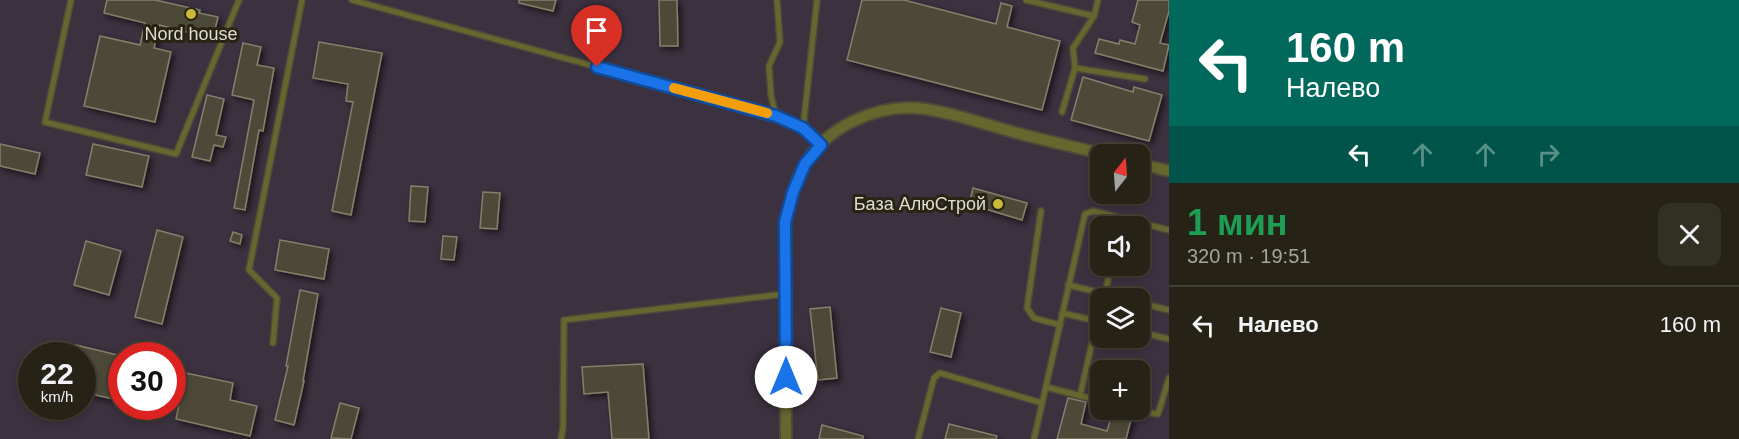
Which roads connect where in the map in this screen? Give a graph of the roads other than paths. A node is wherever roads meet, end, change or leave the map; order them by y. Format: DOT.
graph roads {
  1 [pos="71,0"];
  2 [pos="239,0"];
  3 [pos="302,0"];
  4 [pos="352,0"];
  5 [pos="777,0"];
  6 [pos="818,0"];
  7 [pos="1026,0"];
  8 [pos="1098,0"];
  9 [pos="1094,16"];
  10 [pos="1075,68"];
  11 [pos="1145,80"];
  12 [pos="1062,112"];
  13 [pos="776,116"];
  14 [pos="803,128"];
  15 [pos="821,145"];
  16 [pos="1090,151"];
  17 [pos="1150,166"];
  18 [pos="1169,171"];
  19 [pos="1041,211"];
  20 [pos="1114,216"];
  21 [pos="1150,225"];
  22 [pos="1169,230"];
  23 [pos="1068,285"];
  24 [pos="1090,290"];
  25 [pos="785,294"];
  26 [pos="1150,305"];
  27 [pos="1169,310"];
  28 [pos="1062,313"];
  29 [pos="1090,320"];
  30 [pos="1060,325"];
  31 [pos="1150,334"];
  32 [pos="1169,339"];
  33 [pos="273,343"];
  34 [pos="1092,348"];
  35 [pos="1169,378"];
  36 [pos="1046,387"];
  37 [pos="1080,396"];
  38 [pos="1090,398"];
  39 [pos="1042,403"];
  40 [pos="1150,413"];
  41 [pos="561,439"];
  42 [pos="786,439"];
  43 [pos="918,439"];
  44 [pos="1034,439"];
  1 -- 2 [label="lane"];
  3 -- 33 [label="lane"];
  4 -- 13 [label="lane"];
  5 -- 13 [label="lane"];
  6 -- 14 [label="lane"];
  7 -- 9 [label="lane"];
  8 -- 9 [label="lane"];
  9 -- 10 [label="lane"];
  10 -- 11 [label="lane"];
  10 -- 12 [label="lane"];
  13 -- 14 [label="lane"];
  14 -- 15 [label="lane"];
  15 -- 16 [label="street"];
  15 -- 25 [label="street"];
  17 -- 18 [label="street"];
  19 -- 30 [label="lane"];
  20 -- 23 [label="lane"];
  21 -- 22 [label="lane"];
  23 -- 24 [label="lane"];
  23 -- 28 [label="lane"];
  25 -- 41 [label="lane"];
  25 -- 42 [label="street"];
  26 -- 27 [label="lane"];
  28 -- 29 [label="lane"];
  28 -- 30 [label="lane"];
  30 -- 36 [label="lane"];
  31 -- 32 [label="lane"];
  34 -- 37 [label="lane"];
  35 -- 40 [label="lane"];
  36 -- 37 [label="lane"];
  36 -- 39 [label="lane"];
  37 -- 38 [label="lane"];
  39 -- 43 [label="lane"];
  39 -- 44 [label="lane"];
}
